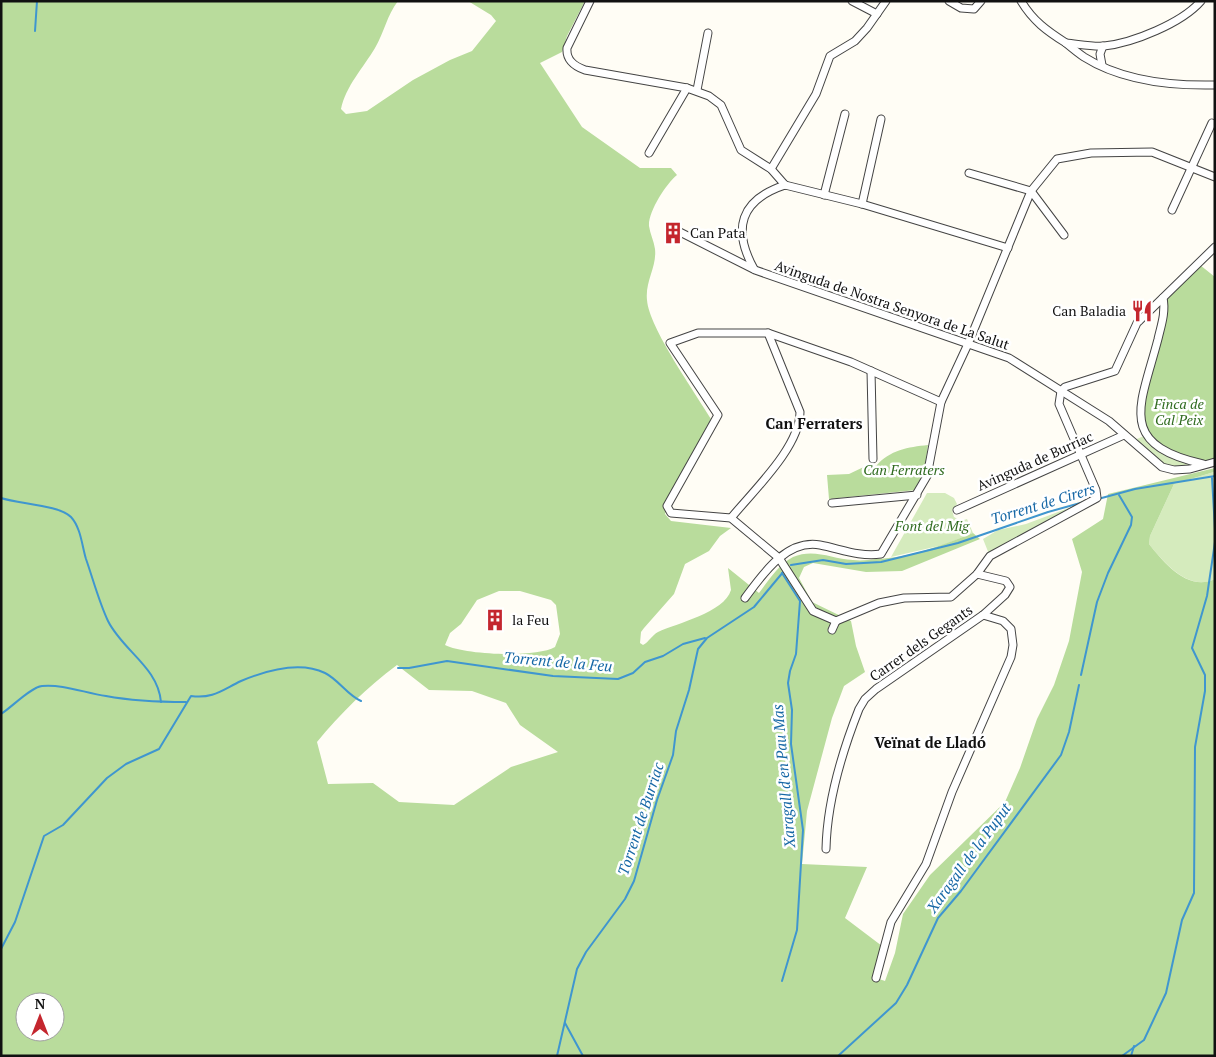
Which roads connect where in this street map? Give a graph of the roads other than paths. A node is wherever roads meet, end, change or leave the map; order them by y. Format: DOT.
graph roads {
  1 [pos="590,1"];
  2 [pos="852,1"];
  3 [pos="886,1"];
  4 [pos="949,1"];
  5 [pos="981,1"];
  6 [pos="1022,1"];
  7 [pos="1201,1"];
  8 [pos="876,14"];
  9 [pos="708,33"];
  10 [pos="1066,43"];
  11 [pos="1103,46"];
  12 [pos="1102,65"];
  13 [pos="1215,85"];
  14 [pos="687,88"];
  15 [pos="697,90"];
  16 [pos="845,114"];
  17 [pos="881,119"];
  18 [pos="1212,123"];
  19 [pos="649,153"];
  20 [pos="1193,168"];
  21 [pos="771,169"];
  22 [pos="969,173"];
  23 [pos="1215,177"];
  24 [pos="785,185"];
  25 [pos="1031,191"];
  26 [pos="824,195"];
  27 [pos="862,204"];
  28 [pos="1172,210"];
  29 [pos="670,227"];
  30 [pos="1064,235"];
  31 [pos="1215,247"];
  32 [pos="1008,248"];
  33 [pos="755,270"];
  34 [pos="1163,298"];
  35 [pos="768,333"];
  36 [pos="968,344"];
  37 [pos="871,371"];
  38 [pos="1061,392"];
  39 [pos="941,402"];
  40 [pos="1124,435"];
  41 [pos="1081,453"];
  42 [pos="873,459"];
  43 [pos="1215,462"];
  44 [pos="1206,465"];
  45 [pos="917,495"];
  46 [pos="832,503"];
  47 [pos="957,510"];
  48 [pos="731,518"];
  49 [pos="779,558"];
  50 [pos="977,574"];
  51 [pos="745,598"];
  52 [pos="983,615"];
  53 [pos="836,621"];
  54 [pos="832,630"];
  55 [pos="826,849"];
  56 [pos="876,978"];
  1 -- 14 [label="street"];
  2 -- 8 [label="street"];
  3 -- 8 [label="street"];
  4 -- 5 [label="street"];
  6 -- 10 [label="street"];
  7 -- 11 [label="street"];
  8 -- 21 [label="street"];
  9 -- 15 [label="street"];
  10 -- 11 [label="street"];
  10 -- 12 [label="street"];
  11 -- 12 [label="street"];
  12 -- 13 [label="street"];
  14 -- 15 [label="street"];
  14 -- 19 [label="street"];
  15 -- 21 [label="street"];
  16 -- 26 [label="street"];
  17 -- 27 [label="street"];
  18 -- 20 [label="street"];
  20 -- 23 [label="street"];
  20 -- 25 [label="street"];
  20 -- 28 [label="street"];
  21 -- 24 [label="street"];
  22 -- 25 [label="street"];
  24 -- 26 [label="street"];
  24 -- 33 [label="street"];
  25 -- 30 [label="street"];
  25 -- 32 [label="street"];
  26 -- 27 [label="street"];
  27 -- 32 [label="street"];
  29 -- 33 [label="street, Avinguda de Nostra Senyora de La Salut"];
  31 -- 34 [label="street"];
  32 -- 36 [label="street"];
  33 -- 36 [label="street, Avinguda de Nostra Senyora de La Salut"];
  34 -- 38 [label="street"];
  34 -- 44 [label="street"];
  35 -- 37 [label="street"];
  35 -- 48 [label="street"];
  35 -- 48 [label="street"];
  36 -- 38 [label="street, Avinguda de Nostra Senyora de La Salut"];
  36 -- 39 [label="street"];
  37 -- 39 [label="street"];
  37 -- 42 [label="street"];
  38 -- 40 [label="street, Avinguda de Nostra Senyora de La Salut"];
  38 -- 41 [label="street"];
  39 -- 45 [label="street"];
  40 -- 41 [label="street, Avinguda de Burriac"];
  40 -- 44 [label="street, Avinguda de Nostra Senyora de La Salut"];
  41 -- 47 [label="street, Avinguda de Burriac"];
  41 -- 50 [label="street"];
  43 -- 44 [label="street, Avinguda de Nostra Senyora de La Salut"];
  45 -- 46 [label="street"];
  45 -- 49 [label="street"];
  48 -- 49 [label="street"];
  49 -- 51 [label="street"];
  49 -- 53 [label="street"];
  50 -- 52 [label="street, Carrer dels Gegants"];
  50 -- 53 [label="street"];
  52 -- 55 [label="street, Carrer dels Gegants"];
  52 -- 56 [label="street"];
  53 -- 54 [label="street"];
}
